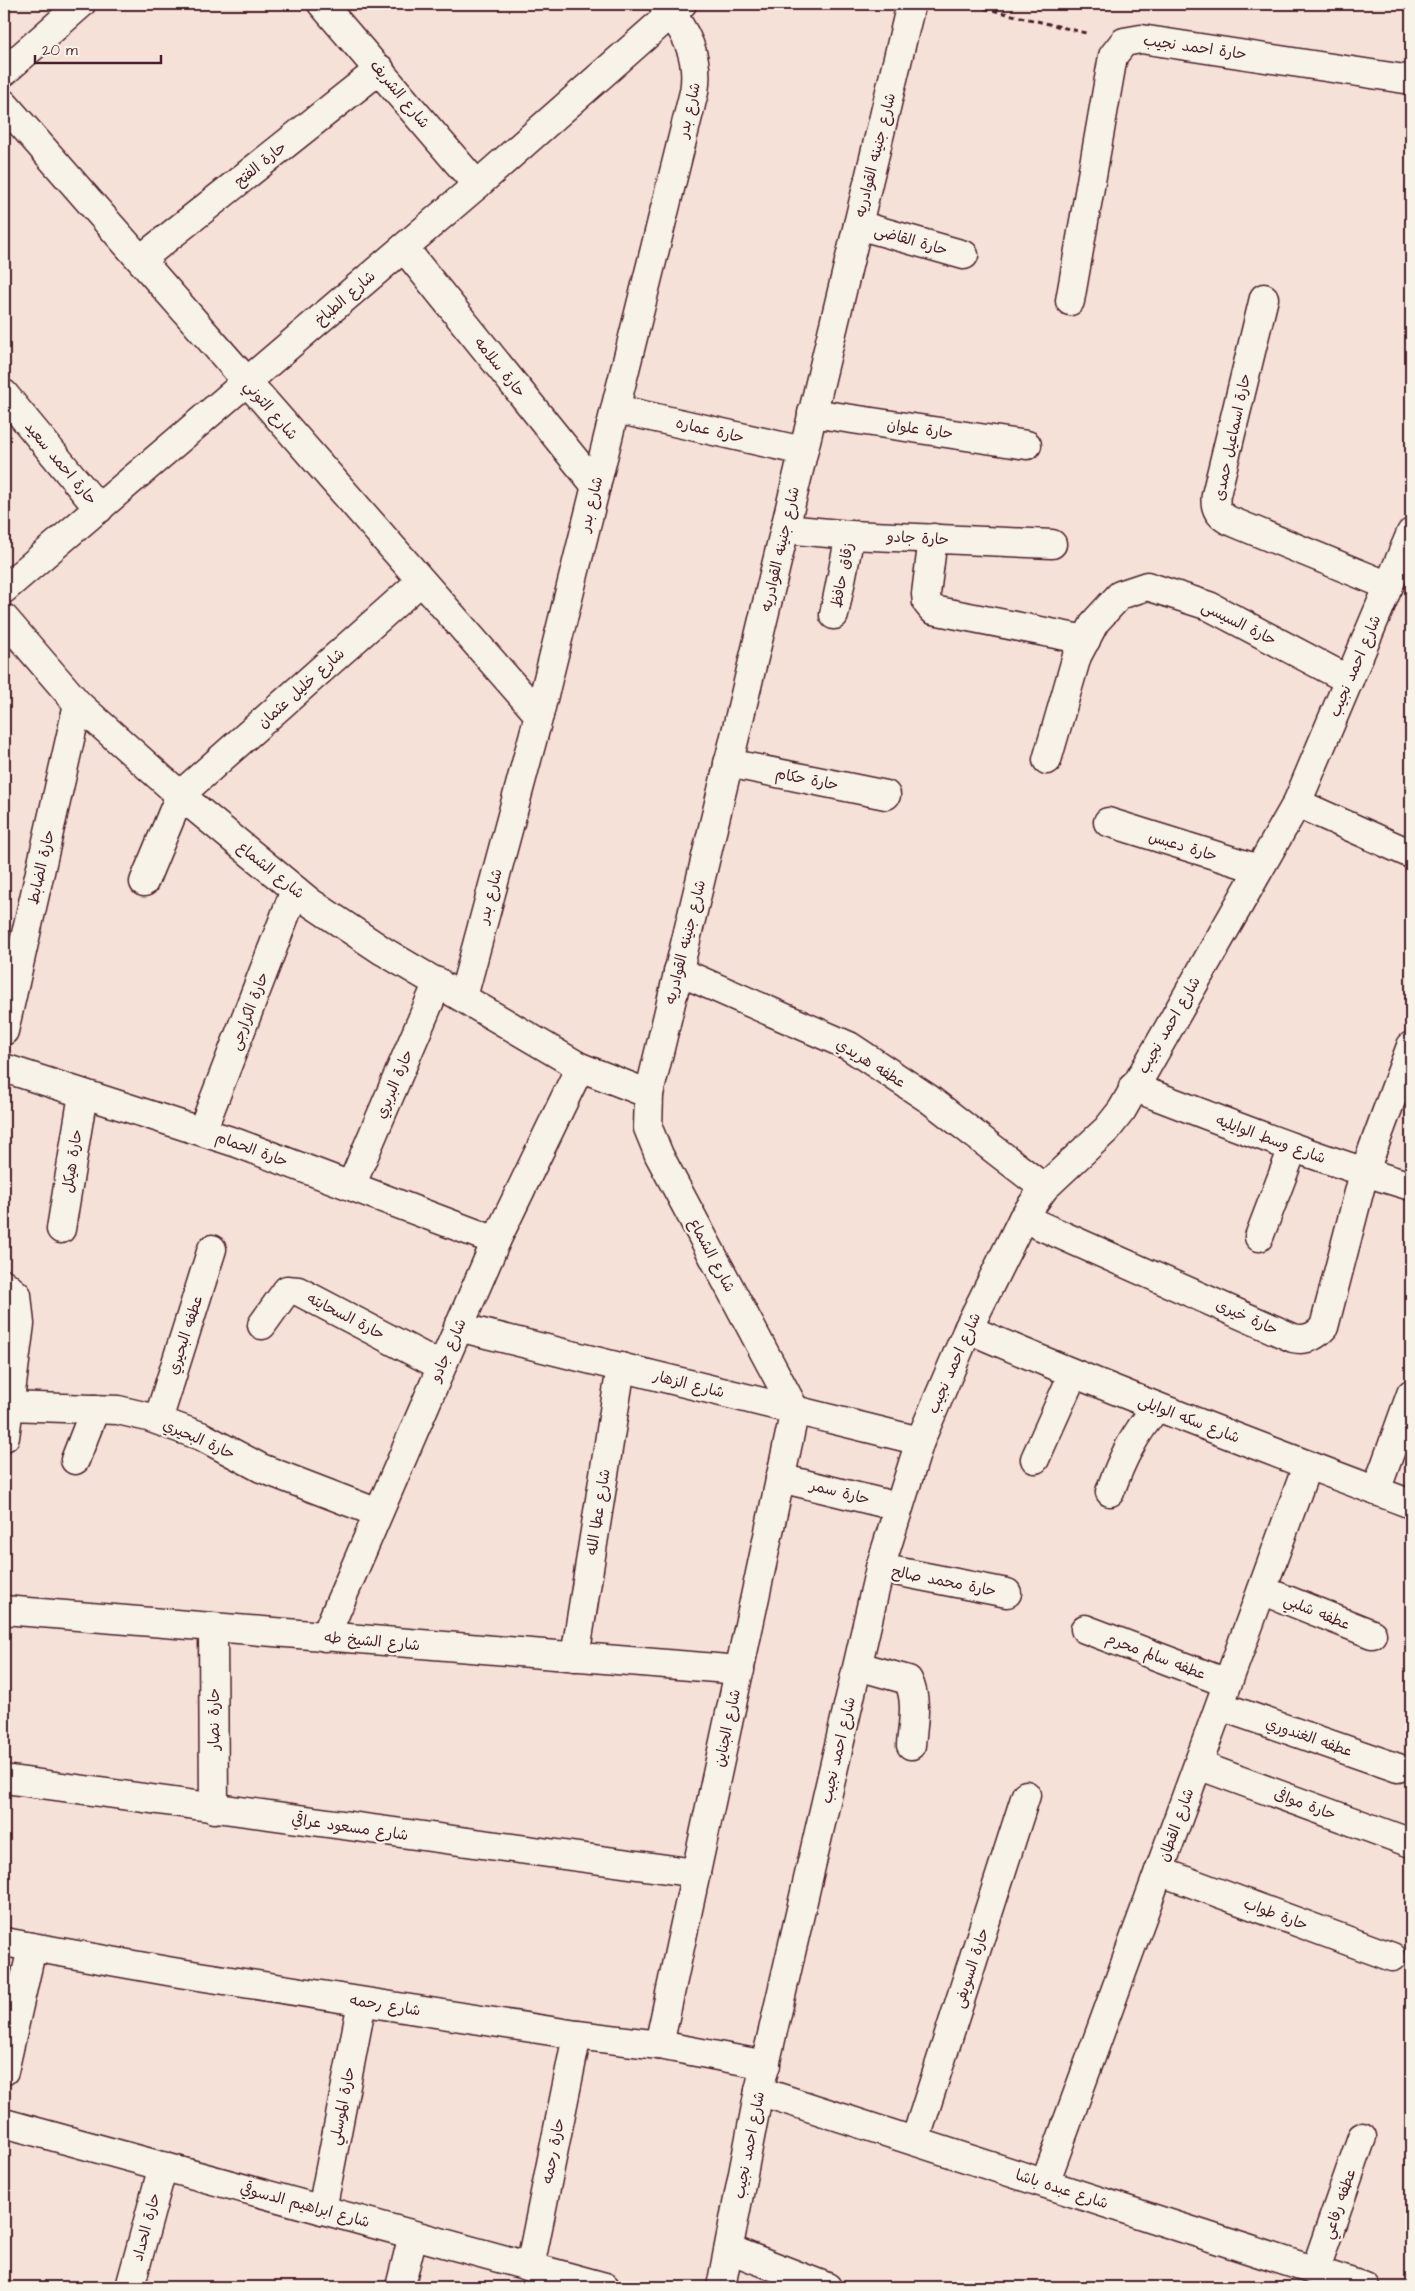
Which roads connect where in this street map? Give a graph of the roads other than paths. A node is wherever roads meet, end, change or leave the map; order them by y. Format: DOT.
graph roads {
  1 [pos="81,4"];
  2 [pos="322,4"];
  3 [pos="911,4"];
  4 [pos="672,7"];
  5 [pos="380,69"];
  6 [pos="4,72"];
  7 [pos="1411,80"];
  8 [pos="4,104"];
  9 [pos="477,186"];
  10 [pos="858,225"];
  11 [pos="404,248"];
  12 [pos="964,255"];
  13 [pos="141,259"];
  14 [pos="1264,298"];
  15 [pos="1070,301"];
  16 [pos="247,382"];
  17 [pos="4,394"];
  18 [pos="616,409"];
  19 [pos="812,413"];
  20 [pos="1027,445"];
  21 [pos="803,451"];
  22 [pos="596,486"];
  23 [pos="99,509"];
  24 [pos="785,529"];
  25 [pos="1411,533"];
  26 [pos="850,535"];
  27 [pos="933,538"];
  28 [pos="1052,544"];
  29 [pos="421,581"];
  30 [pos="1388,586"];
  31 [pos="4,589"];
  32 [pos="834,615"];
  33 [pos="4,618"];
  34 [pos="1086,640"];
  35 [pos="1349,680"];
  36 [pos="78,704"];
  37 [pos="539,715"];
  38 [pos="1047,760"];
  39 [pos="728,763"];
  40 [pos="180,795"];
  41 [pos="886,795"];
  42 [pos="1297,804"];
  43 [pos="1108,822"];
  44 [pos="1411,854"];
  45 [pos="1259,869"];
  46 [pos="144,882"];
  47 [pos="296,890"];
  48 [pos="678,971"];
  49 [pos="438,982"];
  50 [pos="463,997"];
  51 [pos="4,1031"];
  52 [pos="1411,1046"];
  53 [pos="4,1068"];
  54 [pos="580,1068"];
  55 [pos="1133,1087"];
  56 [pos="83,1094"];
  57 [pos="649,1094"];
  58 [pos="202,1132"];
  59 [pos="1293,1148"];
  60 [pos="1364,1173"];
  61 [pos="351,1186"];
  62 [pos="1411,1186"];
  63 [pos="1044,1188"];
  64 [pos="1022,1218"];
  65 [pos="61,1229"];
  66 [pos="1259,1237"];
  67 [pos="496,1241"];
  68 [pos="212,1249"];
  69 [pos="4,1284"];
  70 [pos="262,1325"];
  71 [pos="458,1327"];
  72 [pos="968,1329"];
  73 [pos="441,1366"];
  74 [pos="621,1367"];
  75 [pos="1073,1374"];
  76 [pos="1411,1394"];
  77 [pos="10,1406"];
  78 [pos="1156,1407"];
  79 [pos="95,1409"];
  80 [pos="795,1410"];
  81 [pos="158,1420"];
  82 [pos="5,1437"];
  83 [pos="920,1441"];
  84 [pos="1035,1459"];
  85 [pos="75,1460"];
  86 [pos="1308,1466"];
  87 [pos="780,1478"];
  88 [pos="1376,1491"];
  89 [pos="1110,1492"];
  90 [pos="1411,1504"];
  91 [pos="899,1507"];
  92 [pos="378,1513"];
  93 [pos="880,1568"];
  94 [pos="1262,1590"];
  95 [pos="1007,1593"];
  96 [pos="4,1610"];
  97 [pos="213,1628"];
  98 [pos="1085,1629"];
  99 [pos="1372,1634"];
  100 [pos="325,1637"];
  101 [pos="575,1657"];
  102 [pos="858,1666"];
  103 [pos="740,1670"];
  104 [pos="1224,1694"];
  105 [pos="911,1744"];
  106 [pos="1198,1765"];
  107 [pos="1398,1768"];
  108 [pos="4,1786"];
  109 [pos="1026,1795"];
  110 [pos="214,1809"];
  111 [pos="1411,1843"];
  112 [pos="1159,1871"];
  113 [pos="696,1873"];
  114 [pos="4,1942"];
  115 [pos="32,1948"];
  116 [pos="1392,1958"];
  117 [pos="362,2002"];
  118 [pos="577,2035"];
  119 [pos="659,2045"];
  120 [pos="766,2065"];
  121 [pos="4,2071"];
  122 [pos="759,2092"];
  123 [pos="4,2123"];
  124 [pos="1362,2137"];
  125 [pos="916,2141"];
  126 [pos="163,2166"];
  127 [pos="1045,2183"];
  128 [pos="322,2210"];
  129 [pos="413,2235"];
  130 [pos="729,2249"];
  131 [pos="530,2267"];
  132 [pos="1315,2271"];
  133 [pos="130,2287"];
  134 [pos="400,2287"];
  135 [pos="606,2287"];
  136 [pos="721,2287"];
  137 [pos="827,2287"];
  138 [pos="1365,2287"];
  1 -- 6 [label="street"];
  2 -- 5 [label="street, شارع الشريف"];
  3 -- 10 [label="street, شارع جنينه القوادريه"];
  4 -- 9 [label="street, شارع الطباخ"];
  4 -- 18 [label="street, شارع بدر"];
  5 -- 9 [label="street, شارع الشريف"];
  5 -- 13 [label="street, حارة الفتح"];
  7 -- 15 [label="street, حارة احمد نجيب"];
  8 -- 13 [label="street, شارع التوني"];
  9 -- 11 [label="street, شارع الطباخ"];
  10 -- 12 [label="street, حارة القاضى"];
  10 -- 19 [label="street, شارع جنينه القوادريه"];
  11 -- 16 [label="street, شارع الطباخ"];
  11 -- 22 [label="street, حارة سلامه"];
  13 -- 16 [label="street, شارع التوني"];
  14 -- 30 [label="street, حارة اسماعيل حمدى"];
  16 -- 23 [label="street, شارع الطباخ"];
  16 -- 29 [label="street, شارع التوني"];
  17 -- 23 [label="street, حارة احمد سعيد"];
  18 -- 21 [label="street, حارة عماره"];
  18 -- 22 [label="street, شارع بدر"];
  19 -- 20 [label="street, حارة علوان"];
  19 -- 21 [label="street, شارع جنينه القوادريه"];
  21 -- 24 [label="street, شارع جنينه القوادريه"];
  22 -- 37 [label="street, شارع بدر"];
  23 -- 31 [label="street, شارع الطباخ"];
  24 -- 26 [label="street, حارة جادو"];
  24 -- 39 [label="street, شارع جنينه القوادريه"];
  25 -- 30 [label="street, شارع احمد نجيب"];
  26 -- 27 [label="street, حارة جادو"];
  26 -- 32 [label="street, زقاق حافظ"];
  27 -- 28 [label="street, حارة جادو"];
  27 -- 34 [label="street"];
  29 -- 37 [label="street, شارع التوني"];
  29 -- 40 [label="street, شارع خليل عثمان"];
  30 -- 35 [label="street, شارع احمد نجيب"];
  33 -- 36 [label="street, شارع الشماع"];
  34 -- 35 [label="street, حارة السيسى"];
  34 -- 38 [label="street, حارة السيسى"];
  35 -- 42 [label="street, شارع احمد نجيب"];
  36 -- 40 [label="street, شارع الشماع"];
  36 -- 51 [label="street, حارة الضابط"];
  37 -- 50 [label="street, شارع بدر"];
  39 -- 41 [label="street, حارة حكام"];
  39 -- 48 [label="street, شارع جنينه القوادريه"];
  40 -- 46 [label="street"];
  40 -- 47 [label="street, شارع الشماع"];
  42 -- 44 [label="street"];
  42 -- 45 [label="street, شارع احمد نجيب"];
  43 -- 45 [label="street, حارة دعبس"];
  45 -- 55 [label="street, شارع احمد نجيب"];
  47 -- 49 [label="street, شارع الشماع"];
  47 -- 58 [label="street, حارة الكرارجى"];
  48 -- 57 [label="street, شارع جنينه القوادريه"];
  48 -- 63 [label="street, عطفه هريدي"];
  49 -- 50 [label="street, شارع الشماع"];
  49 -- 61 [label="street, حارة البربري"];
  50 -- 54 [label="street, شارع الشماع"];
  52 -- 60 [label="street, حارة خيرى"];
  53 -- 56 [label="street, حارة الحمام"];
  54 -- 57 [label="street, شارع الشماع"];
  54 -- 67 [label="street, شارع جادو"];
  55 -- 59 [label="street, شارع وسط الوايليه"];
  55 -- 63 [label="street, شارع احمد نجيب"];
  56 -- 58 [label="street, حارة الحمام"];
  56 -- 65 [label="street, حارة هيكل"];
  57 -- 80 [label="street, شارع الشماع"];
  58 -- 61 [label="street, حارة الحمام"];
  59 -- 60 [label="street, شارع وسط الوايليه"];
  59 -- 66 [label="street"];
  60 -- 62 [label="street, شارع وسط الوايليه"];
  60 -- 64 [label="street, حارة خيرى"];
  61 -- 67 [label="street, حارة الحمام"];
  63 -- 64 [label="street, شارع احمد نجيب"];
  64 -- 72 [label="street, شارع احمد نجيب"];
  67 -- 71 [label="street, شارع جادو"];
  68 -- 81 [label="street, عطفه البحيري"];
  69 -- 77 [label="street"];
  70 -- 73 [label="street, حارة السحايته"];
  71 -- 73 [label="street, شارع جادو"];
  71 -- 74 [label="street, شارع الزهار"];
  72 -- 75 [label="street, شارع سكه الوايلى"];
  72 -- 83 [label="street, شارع احمد نجيب"];
  73 -- 92 [label="street, شارع جادو"];
  74 -- 80 [label="street, شارع الزهار"];
  74 -- 101 [label="street, شارع عطا الله"];
  75 -- 78 [label="street, شارع سكه الوايلى"];
  75 -- 84 [label="street"];
  76 -- 88 [label="street"];
  77 -- 79 [label="street, حارة البحيري"];
  77 -- 82 [label="street"];
  78 -- 86 [label="street, شارع سكه الوايلى"];
  78 -- 89 [label="street"];
  79 -- 81 [label="street, حارة البحيري"];
  79 -- 85 [label="street"];
  80 -- 83 [label="street, شارع الزهار"];
  80 -- 87 [label="street, شارع الجناين"];
  81 -- 92 [label="street, حارة البحيري"];
  83 -- 91 [label="street, شارع احمد نجيب"];
  86 -- 88 [label="street, شارع سكه الوايلى"];
  86 -- 94 [label="street, شارع القطان"];
  87 -- 91 [label="street, حارة سمر"];
  87 -- 103 [label="street, شارع الجناين"];
  88 -- 90 [label="street, شارع سكه الوايلى"];
  91 -- 93 [label="street, شارع احمد نجيب"];
  92 -- 100 [label="street, شارع جادو"];
  93 -- 95 [label="street, حارة محمد صالح"];
  93 -- 102 [label="street, شارع احمد نجيب"];
  94 -- 99 [label="street, عطفه شلبي"];
  94 -- 104 [label="street, شارع القطان"];
  96 -- 97 [label="street, شارع الشيخ طه"];
  97 -- 100 [label="street, شارع الشيخ طه"];
  97 -- 110 [label="street, حارة نصار"];
  98 -- 104 [label="street, عطفه سالم محرم"];
  100 -- 101 [label="street, شارع الشيخ طه"];
  101 -- 103 [label="street, شارع الشيخ طه"];
  102 -- 105 [label="street"];
  102 -- 120 [label="street, شارع احمد نجيب"];
  103 -- 113 [label="street, شارع الجناين"];
  104 -- 106 [label="street, شارع القطان"];
  104 -- 107 [label="street, عطفه الغندوري"];
  106 -- 111 [label="street, حارة موافى"];
  106 -- 112 [label="street, شارع القطان"];
  108 -- 110 [label="street, شارع مسعود عراقي"];
  109 -- 125 [label="street, حارة السويفى"];
  110 -- 113 [label="street, شارع مسعود عراقي"];
  112 -- 116 [label="street, حارة طواب"];
  112 -- 127 [label="street, شارع القطان"];
  113 -- 119 [label="street, شارع الجناين"];
  114 -- 115 [label="street, شارع رحمه"];
  115 -- 117 [label="street, شارع رحمه"];
  115 -- 121 [label="street"];
  117 -- 118 [label="street, شارع رحمه"];
  117 -- 128 [label="street, حارة الموسلي"];
  118 -- 119 [label="street, شارع رحمه"];
  118 -- 131 [label="street, حارة رحمه"];
  119 -- 120 [label="street, شارع رحمه"];
  120 -- 122 [label="street, شارع احمد نجيب"];
  122 -- 125 [label="street, شارع عبده باشا"];
  122 -- 130 [label="street, شارع احمد نجيب"];
  123 -- 126 [label="street, شارع ابراهيم الدسوقي"];
  124 -- 132 [label="street, عطفه رفاعي"];
  125 -- 127 [label="street, شارع عبده باشا"];
  126 -- 128 [label="street, شارع ابراهيم الدسوقي"];
  126 -- 133 [label="street, حارة الحداد"];
  127 -- 132 [label="street, شارع عبده باشا"];
  128 -- 129 [label="street, شارع ابراهيم الدسوقي"];
  129 -- 131 [label="street, شارع ابراهيم الدسوقي"];
  129 -- 134 [label="street"];
  130 -- 136 [label="street, شارع احمد نجيب"];
  130 -- 137 [label="street"];
  131 -- 135 [label="street, شارع ابراهيم الدسوقي"];
  132 -- 138 [label="street, شارع عبده باشا"];
}
